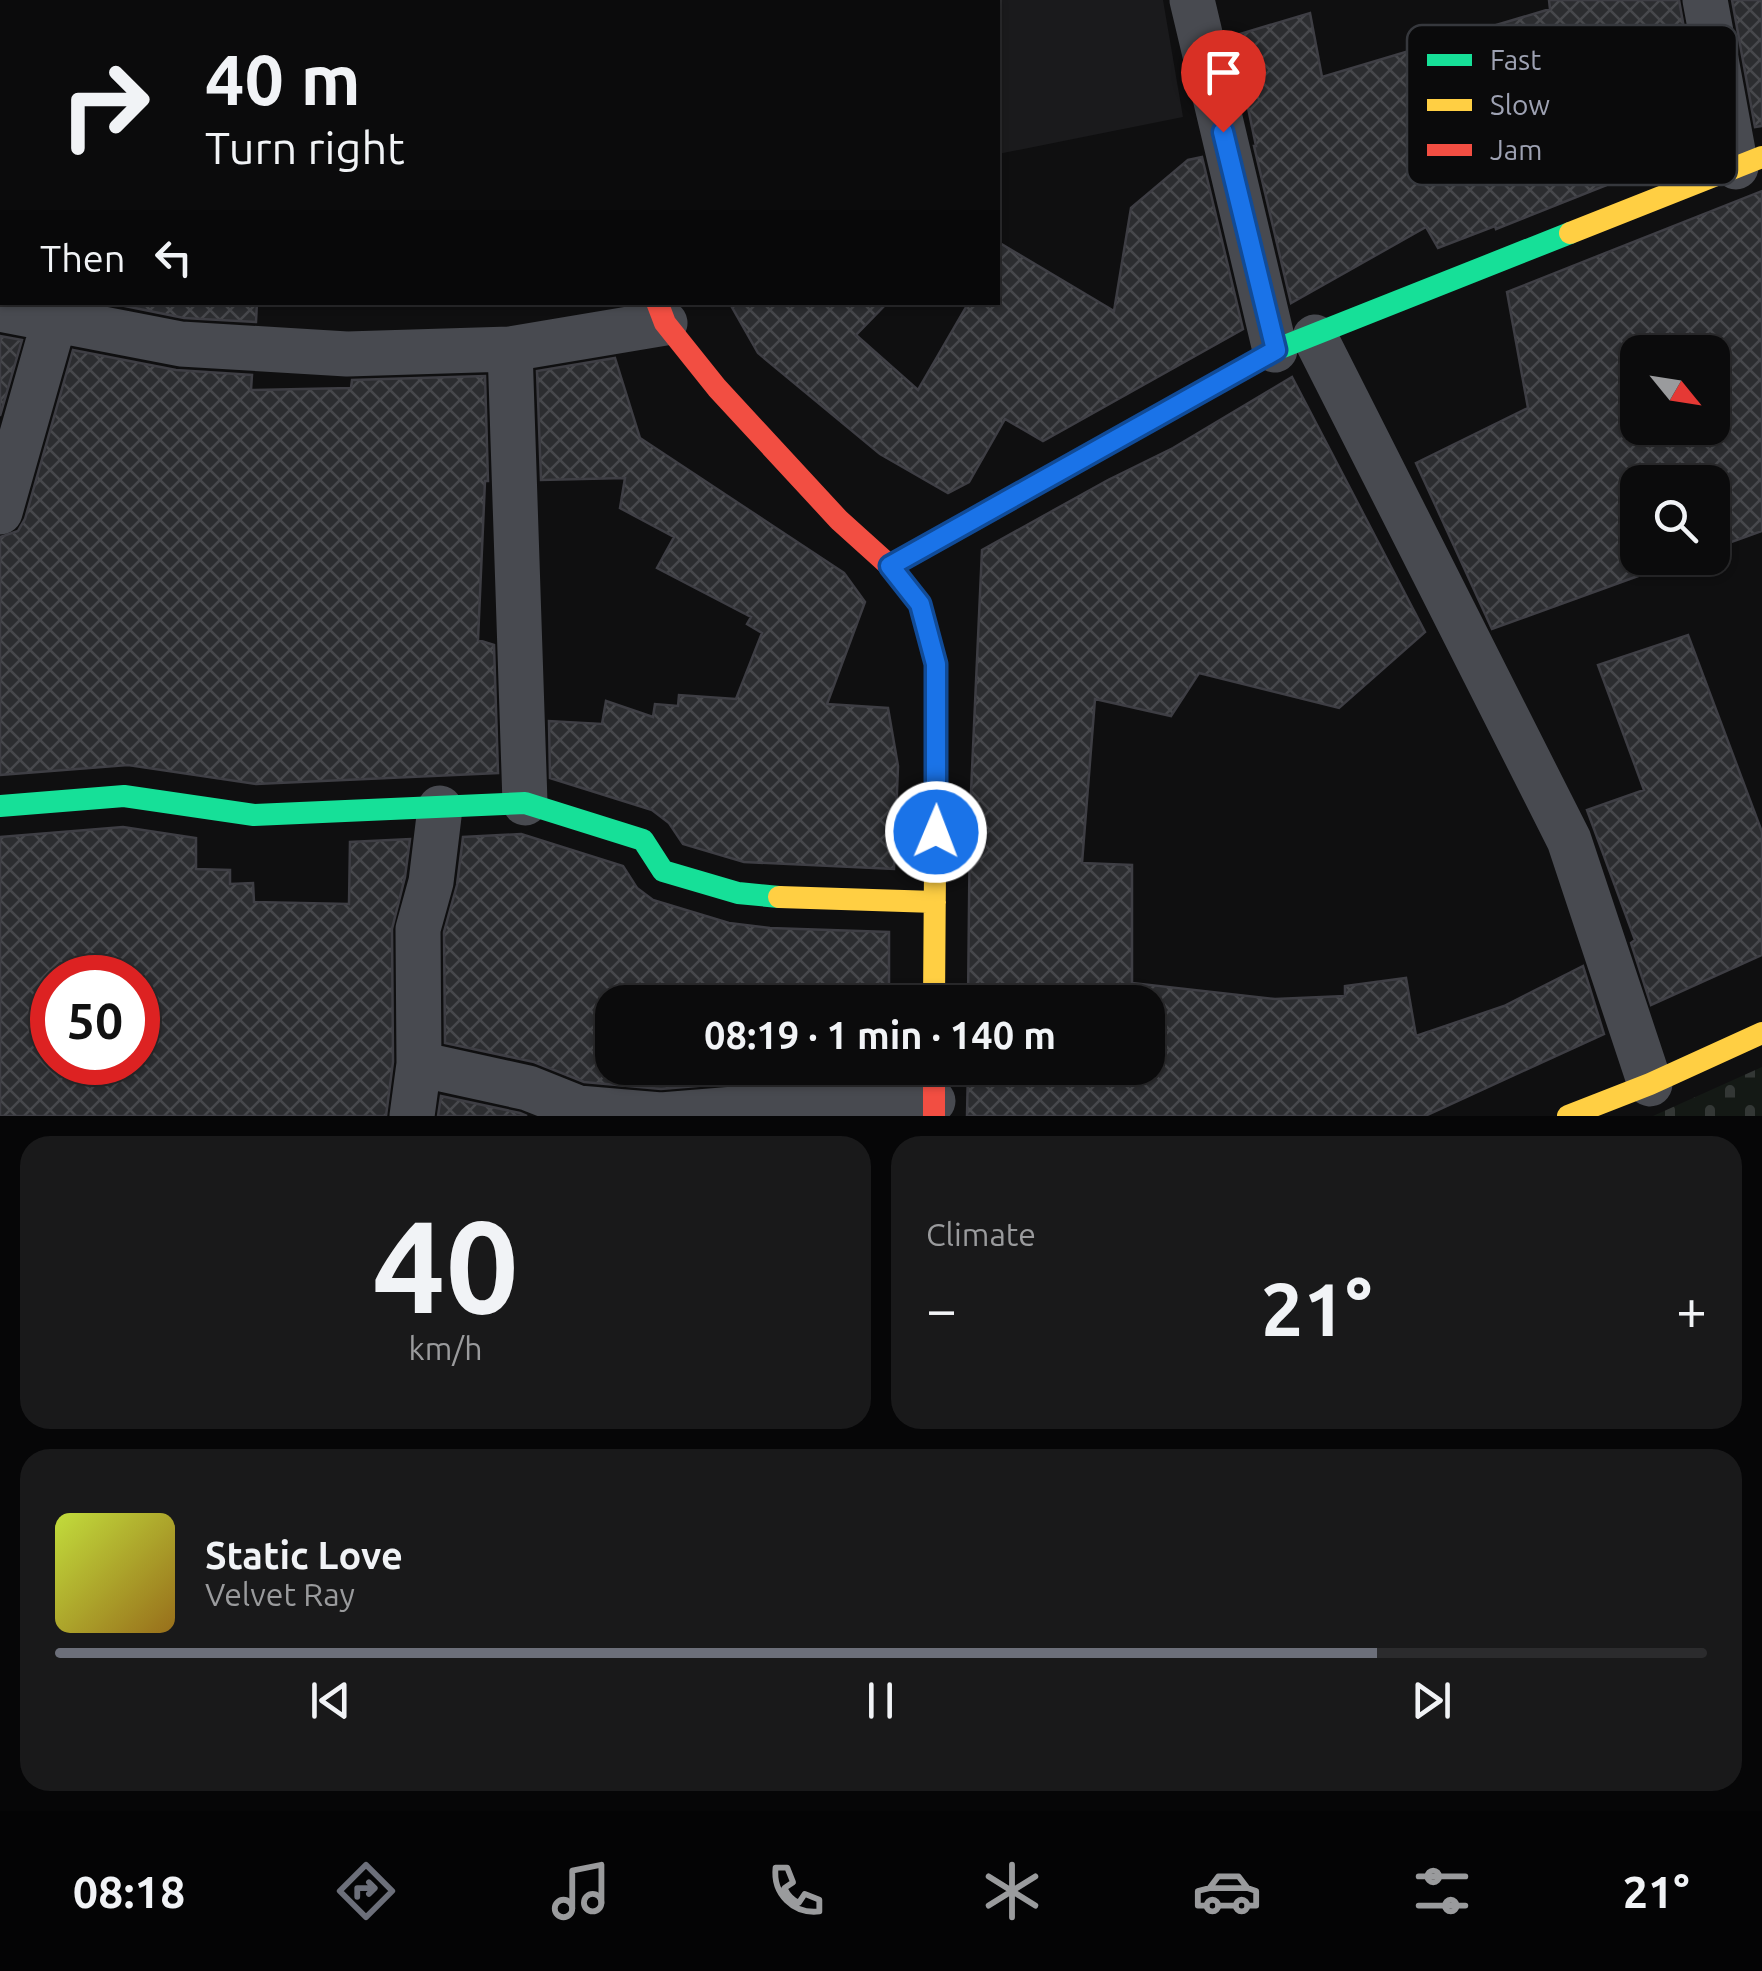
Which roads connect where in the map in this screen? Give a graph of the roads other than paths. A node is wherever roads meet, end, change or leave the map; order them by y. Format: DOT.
graph roads {
  1 [pos="1192,0"];
  2 [pos="1705,0"];
  3 [pos="1712,25"];
  4 [pos="1737,118"];
  5 [pos="1749,162"];
  6 [pos="1689,185"];
  7 [pos="8,308"];
  8 [pos="661,313"];
  9 [pos="81,316"];
  10 [pos="1295,344"];
  11 [pos="510,349"];
  12 [pos="0,512"];
  13 [pos="890,566"];
  14 [pos="524,803"];
  15 [pos="0,806"];
  16 [pos="440,808"];
  17 [pos="935,902"];
  18 [pos="934,985"];
  19 [pos="1762,1033"];
  20 [pos="420,1064"];
  21 [pos="1650,1084"];
  22 [pos="934,1095"];
  23 [pos="412,1116"];
  24 [pos="1568,1116"];
  1 -- 10 [label="street"];
  2 -- 3 [label="street"];
  4 -- 5 [label="street"];
  6 -- 10 [label="street"];
  7 -- 9 [label="street"];
  8 -- 11 [label="street"];
  8 -- 13 [label="street"];
  9 -- 11 [label="street"];
  9 -- 12 [label="street"];
  10 -- 13 [label="street"];
  10 -- 21 [label="street"];
  11 -- 14 [label="street"];
  13 -- 17 [label="street"];
  14 -- 16 [label="street"];
  14 -- 17 [label="street"];
  15 -- 16 [label="street"];
  16 -- 20 [label="street"];
  17 -- 18 [label="street"];
  19 -- 21 [label="street"];
  20 -- 22 [label="street"];
  20 -- 23 [label="street"];
  21 -- 24 [label="street"];
}
